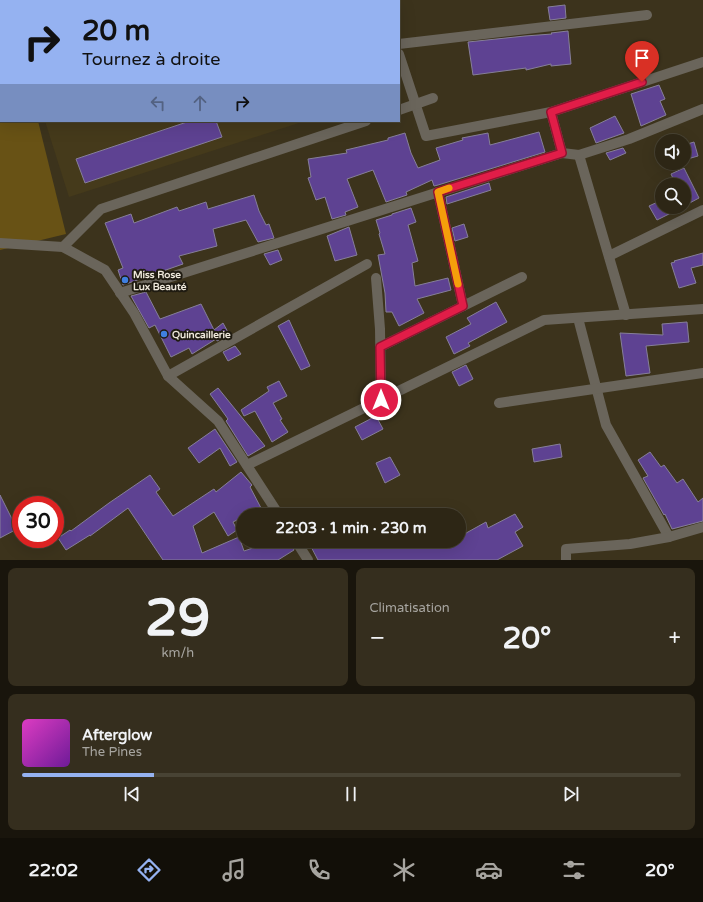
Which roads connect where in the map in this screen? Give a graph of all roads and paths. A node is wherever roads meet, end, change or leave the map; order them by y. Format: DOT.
graph roads {
  1 [pos="647,15"];
  2 [pos="400,44"];
  3 [pos="400,57"];
  4 [pos="703,62"];
  5 [pos="433,98"];
  6 [pos="416,104"];
  7 [pos="703,109"];
  8 [pos="400,110"];
  9 [pos="551,112"];
  10 [pos="363,122"];
  11 [pos="562,153"];
  12 [pos="578,155"];
  13 [pos="438,192"];
  14 [pos="703,210"];
  15 [pos="0,243"];
  16 [pos="63,247"];
  17 [pos="608,256"];
  18 [pos="367,264"];
  19 [pos="522,277"];
  20 [pos="376,278"];
  21 [pos="120,293"];
  22 [pos="463,306"];
  23 [pos="703,309"];
  24 [pos="626,315"];
  25 [pos="578,318"];
  26 [pos="380,347"];
  27 [pos="703,373"];
  28 [pos="168,376"];
  29 [pos="596,389"];
  30 [pos="381,400"];
  31 [pos="499,403"];
  32 [pos="247,465"];
  33 [pos="275,508"];
  34 [pos="703,527"];
  35 [pos="669,537"];
  36 [pos="300,548"];
  37 [pos="308,560"];
  38 [pos="566,560"];
  1 -- 2 [label="street"];
  3 -- 6 [label="street"];
  4 -- 9 [label="street"];
  5 -- 6 [label="street"];
  6 -- 8 [label="street"];
  6 -- 9 [label="street"];
  7 -- 12 [label="street"];
  9 -- 11 [label="street"];
  10 -- 16 [label="street"];
  11 -- 12 [label="street"];
  11 -- 13 [label="street"];
  12 -- 17 [label="street"];
  13 -- 21 [label="street"];
  13 -- 22 [label="street"];
  14 -- 17 [label="street"];
  15 -- 16 [label="street"];
  16 -- 21 [label="street"];
  17 -- 24 [label="street"];
  18 -- 28 [label="street"];
  19 -- 22 [label="street"];
  20 -- 26 [label="street"];
  21 -- 28 [label="street"];
  22 -- 26 [label="street"];
  23 -- 24 [label="street"];
  24 -- 25 [label="street"];
  25 -- 29 [label="street"];
  25 -- 30 [label="street"];
  26 -- 30 [label="street"];
  27 -- 29 [label="street"];
  28 -- 32 [label="street"];
  29 -- 31 [label="street"];
  29 -- 35 [label="street"];
  30 -- 32 [label="street"];
  32 -- 33 [label="street"];
  34 -- 35 [label="street"];
  35 -- 38 [label="street"];
  36 -- 37 [label="street"];
}
